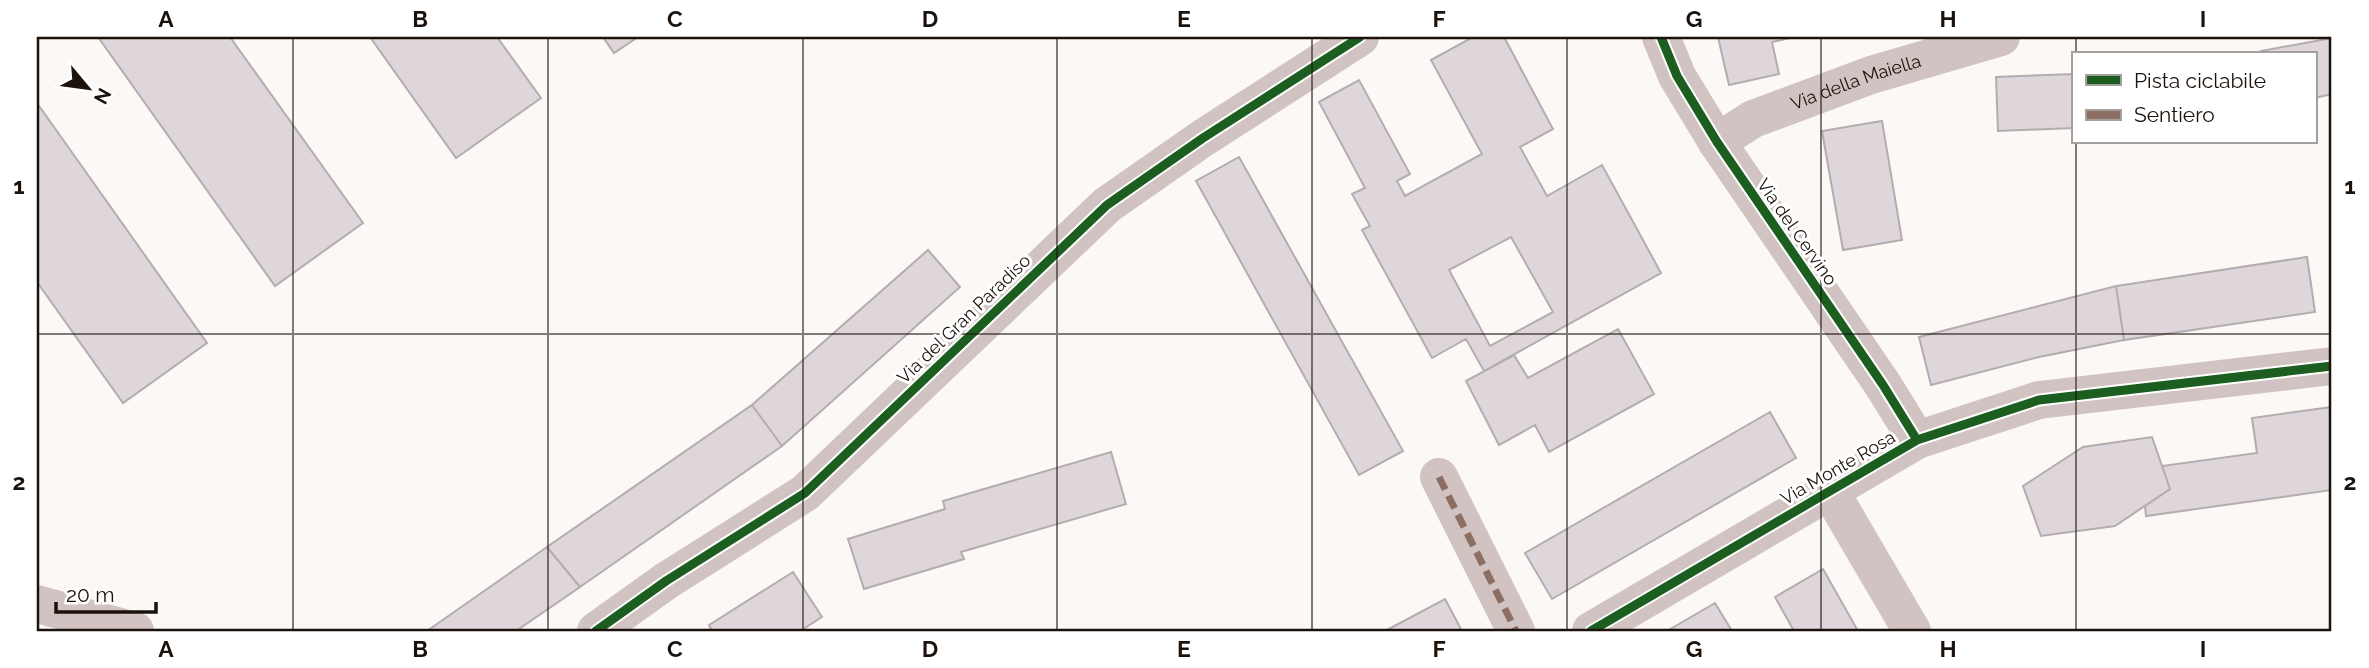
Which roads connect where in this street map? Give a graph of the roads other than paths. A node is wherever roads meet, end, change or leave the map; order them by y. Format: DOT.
graph roads {
  1 [pos="1360,37"];
  2 [pos="1661,37"];
  3 [pos="2001,37"];
  4 [pos="1717,142"];
  5 [pos="2332,366"];
  6 [pos="1917,440"];
  7 [pos="1439,477"];
  8 [pos="1830,491"];
  9 [pos="37,604"];
  10 [pos="135,631"];
  11 [pos="596,631"];
  12 [pos="1516,631"];
  13 [pos="1591,631"];
  14 [pos="1912,631"];
  1 -- 11 [label="street, Via del Gran Paradiso"];
  2 -- 4 [label="street, Via del Cervino"];
  3 -- 4 [label="street, Via della Maiella"];
  4 -- 6 [label="street, Via del Cervino"];
  5 -- 6 [label="street, Via Monte Rosa"];
  6 -- 8 [label="street, Via Monte Rosa"];
  7 -- 12 [label="street"];
  8 -- 13 [label="street, Via Monte Rosa"];
  8 -- 14 [label="street"];
  9 -- 10 [label="street"];
}
